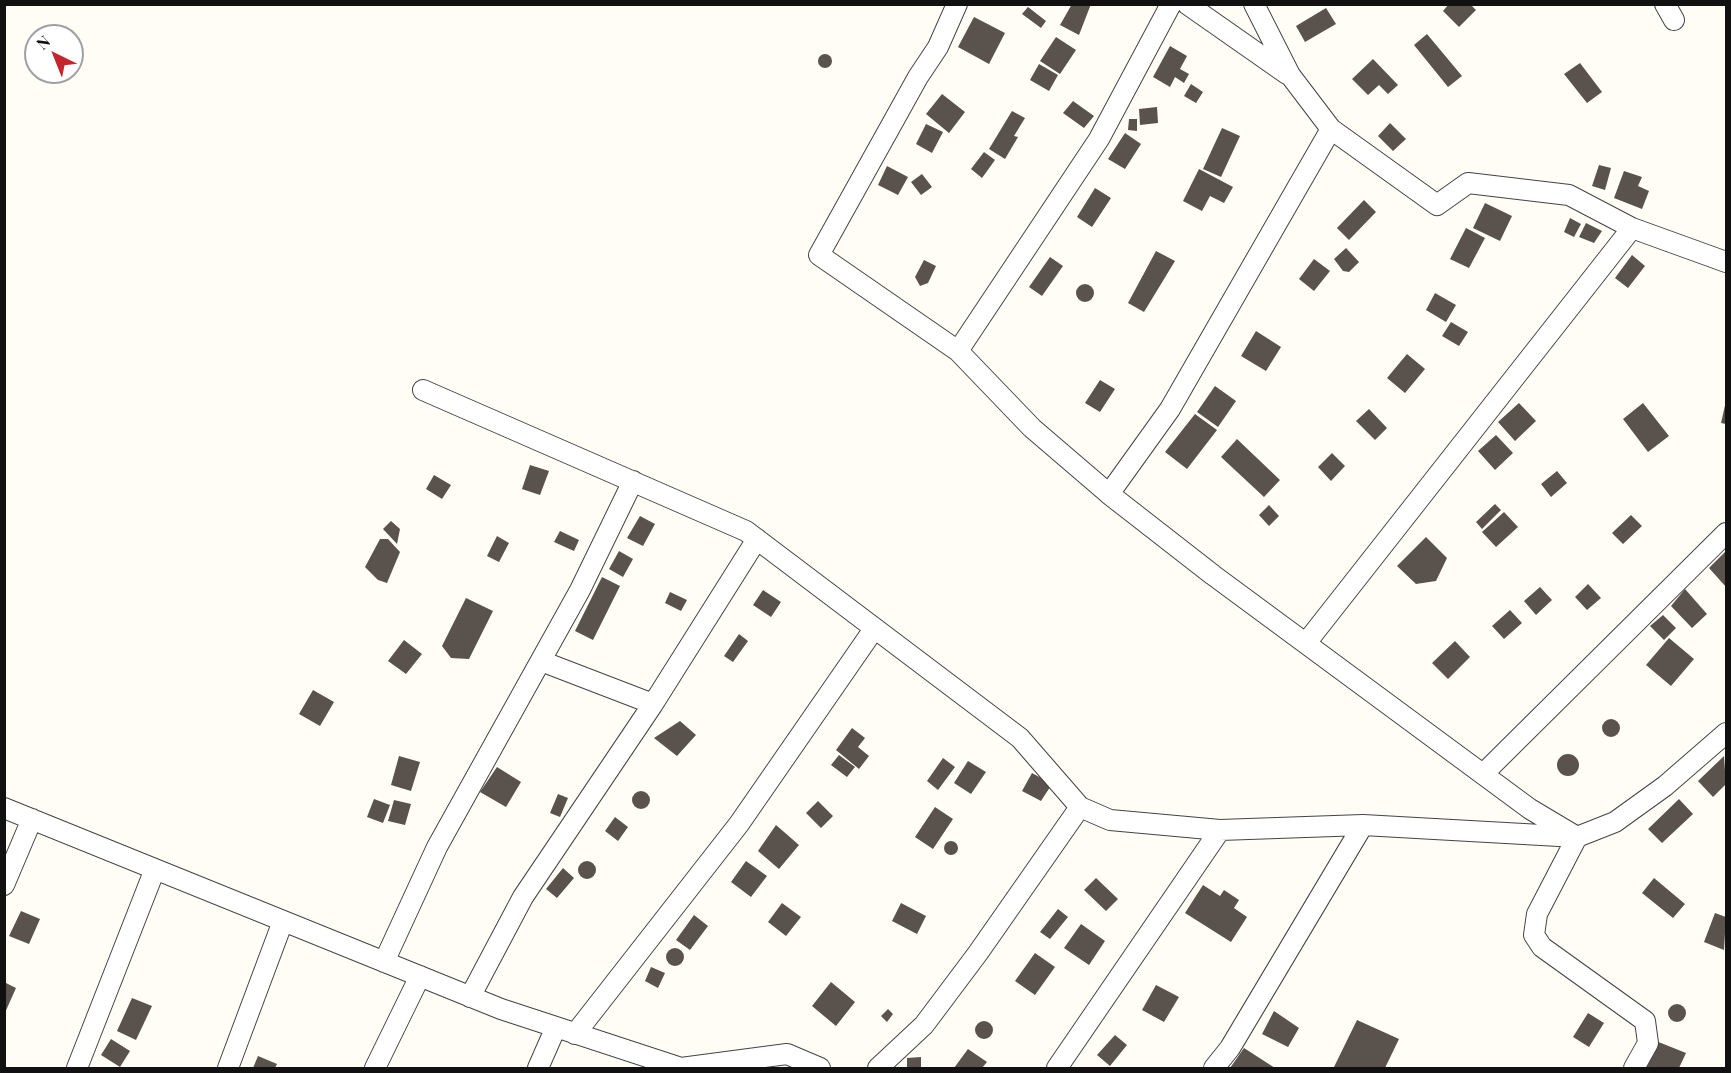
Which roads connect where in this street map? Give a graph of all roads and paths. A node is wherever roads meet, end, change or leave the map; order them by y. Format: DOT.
graph roads {
  1 [pos="957,4"];
  2 [pos="1171,4"];
  3 [pos="1187,4"];
  4 [pos="1254,4"];
  5 [pos="1290,75"];
  6 [pos="1331,129"];
  7 [pos="1632,228"];
  8 [pos="1726,262"];
  9 [pos="958,351"];
  10 [pos="423,390"];
  11 [pos="633,482"];
  12 [pos="1109,494"];
  13 [pos="1726,533"];
  14 [pos="757,539"];
  15 [pos="874,629"];
  16 [pos="1306,643"];
  17 [pos="541,660"];
  18 [pos="653,705"];
  19 [pos="1726,733"];
  20 [pos="1484,774"];
  21 [pos="1080,807"];
  22 [pos="4,808"];
  23 [pos="32,819"];
  24 [pos="1363,825"];
  25 [pos="1220,830"];
  26 [pos="1577,837"];
  27 [pos="155,869"];
  28 [pos="4,885"];
  29 [pos="283,921"];
  30 [pos="384,962"];
  31 [pos="420,976"];
  32 [pos="470,997"];
  33 [pos="556,1027"];
  34 [pos="575,1034"];
  35 [pos="786,1061"];
  36 [pos="77,1068"];
  37 [pos="228,1068"];
  38 [pos="375,1068"];
  39 [pos="538,1068"];
  40 [pos="820,1068"];
  41 [pos="878,1068"];
  42 [pos="1057,1068"];
  43 [pos="1214,1068"];
  44 [pos="1634,1068"];
  1 -- 9 [label="street"];
  2 -- 9 [label="street"];
  3 -- 5 [label="street"];
  4 -- 5 [label="street"];
  5 -- 6 [label="street"];
  6 -- 7 [label="street"];
  6 -- 12 [label="street"];
  7 -- 8 [label="street"];
  7 -- 16 [label="street"];
  9 -- 12 [label="street"];
  10 -- 11 [label="street"];
  11 -- 14 [label="street"];
  11 -- 17 [label="street"];
  12 -- 16 [label="street"];
  13 -- 20 [label="street"];
  14 -- 15 [label="street"];
  14 -- 18 [label="street"];
  15 -- 21 [label="street"];
  15 -- 34 [label="street"];
  16 -- 20 [label="street"];
  17 -- 18 [label="street"];
  17 -- 30 [label="street"];
  18 -- 32 [label="street"];
  19 -- 26 [label="street"];
  20 -- 26 [label="street"];
  21 -- 25 [label="street"];
  21 -- 41 [label="street"];
  22 -- 23 [label="street"];
  23 -- 27 [label="street"];
  23 -- 28 [label="street"];
  24 -- 25 [label="street"];
  24 -- 26 [label="street"];
  24 -- 43 [label="street"];
  25 -- 42 [label="street"];
  26 -- 44 [label="street"];
  27 -- 29 [label="street"];
  27 -- 36 [label="street"];
  29 -- 30 [label="street"];
  29 -- 37 [label="street"];
  30 -- 31 [label="street"];
  31 -- 32 [label="street"];
  31 -- 38 [label="street"];
  32 -- 33 [label="street"];
  33 -- 34 [label="street"];
  33 -- 39 [label="street"];
  34 -- 35 [label="street"];
  35 -- 40 [label="street"];
}
